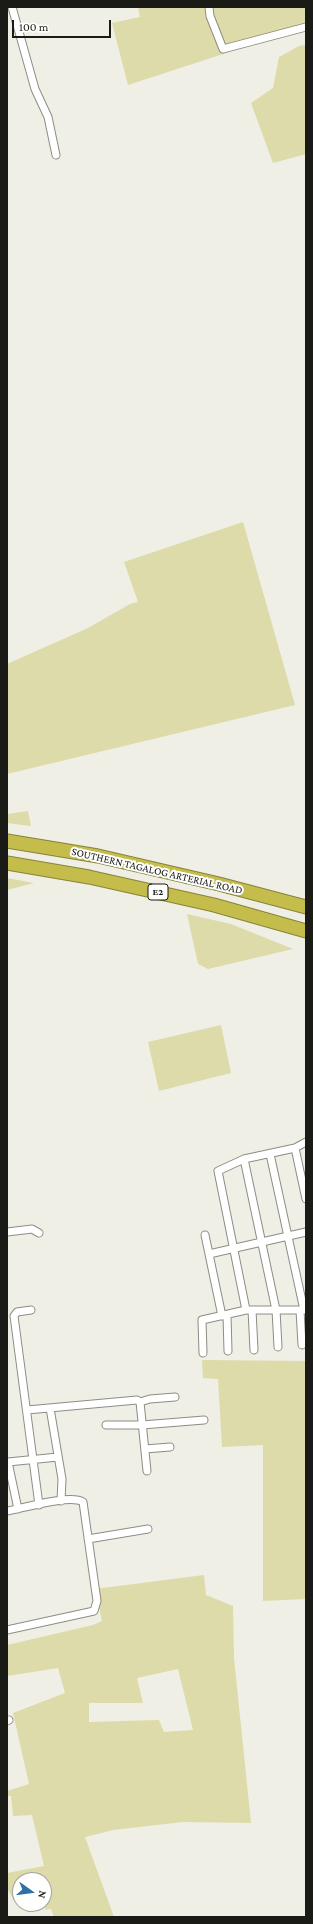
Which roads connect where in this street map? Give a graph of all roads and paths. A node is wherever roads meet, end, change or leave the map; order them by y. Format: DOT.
graph roads {
  1 [pos="12,7"];
  2 [pos="209,7"];
  3 [pos="306,27"];
  4 [pos="56,155"];
  5 [pos="7,841"];
  6 [pos="7,863"];
  7 [pos="306,908"];
  8 [pos="306,931"];
  9 [pos="306,1142"];
  10 [pos="295,1148"];
  11 [pos="270,1154"];
  12 [pos="244,1160"];
  13 [pos="306,1199"];
  14 [pos="7,1232"];
  15 [pos="306,1232"];
  16 [pos="39,1233"];
  17 [pos="205,1236"];
  18 [pos="288,1236"];
  19 [pos="262,1242"];
  20 [pos="233,1248"];
  21 [pos="209,1254"];
  22 [pos="31,1310"];
  23 [pos="249,1310"];
  24 [pos="276,1310"];
  25 [pos="303,1310"];
  26 [pos="224,1315"];
  27 [pos="302,1345"];
  28 [pos="278,1347"];
  29 [pos="254,1350"];
  30 [pos="228,1351"];
  31 [pos="203,1353"];
  32 [pos="175,1397"];
  33 [pos="140,1402"];
  34 [pos="50,1408"];
  35 [pos="27,1410"];
  36 [pos="204,1420"];
  37 [pos="106,1425"];
  38 [pos="142,1426"];
  39 [pos="170,1447"];
  40 [pos="145,1449"];
  41 [pos="58,1457"];
  42 [pos="33,1460"];
  43 [pos="147,1471"];
  44 [pos="61,1501"];
  45 [pos="39,1505"];
  46 [pos="18,1509"];
  47 [pos="7,1511"];
  48 [pos="148,1529"];
  49 [pos="88,1539"];
  50 [pos="7,1630"];
  1 -- 4 [label="street"];
  2 -- 3 [label="street"];
  5 -- 7 [label="highway, SOUTHERN TAGALOG ARTERIAL ROAD / E2"];
  6 -- 8 [label="highway, SOUTHERN TAGALOG ARTERIAL ROAD / E2"];
  9 -- 10 [label="street"];
  10 -- 11 [label="street"];
  10 -- 13 [label="street"];
  11 -- 12 [label="street"];
  11 -- 18 [label="street"];
  12 -- 19 [label="street"];
  12 -- 20 [label="street"];
  14 -- 16 [label="street"];
  15 -- 18 [label="street"];
  17 -- 21 [label="street"];
  18 -- 19 [label="street"];
  18 -- 25 [label="street"];
  19 -- 20 [label="street"];
  19 -- 24 [label="street"];
  20 -- 21 [label="street"];
  20 -- 23 [label="street"];
  21 -- 26 [label="street"];
  22 -- 35 [label="street"];
  23 -- 24 [label="street"];
  23 -- 26 [label="street"];
  23 -- 29 [label="street"];
  24 -- 25 [label="street"];
  24 -- 28 [label="street"];
  25 -- 27 [label="street"];
  26 -- 30 [label="street"];
  26 -- 31 [label="street"];
  32 -- 33 [label="street"];
  33 -- 34 [label="street"];
  33 -- 38 [label="street"];
  34 -- 35 [label="street"];
  34 -- 41 [label="street"];
  35 -- 42 [label="street"];
  36 -- 38 [label="street"];
  37 -- 38 [label="street"];
  38 -- 40 [label="street"];
  39 -- 40 [label="street"];
  40 -- 43 [label="street"];
  41 -- 42 [label="street"];
  41 -- 44 [label="street"];
  42 -- 45 [label="street"];
  42 -- 46 [label="street"];
  44 -- 45 [label="street"];
  44 -- 49 [label="street"];
  45 -- 46 [label="street"];
  46 -- 47 [label="street"];
  48 -- 49 [label="street"];
  49 -- 50 [label="street"];
}
